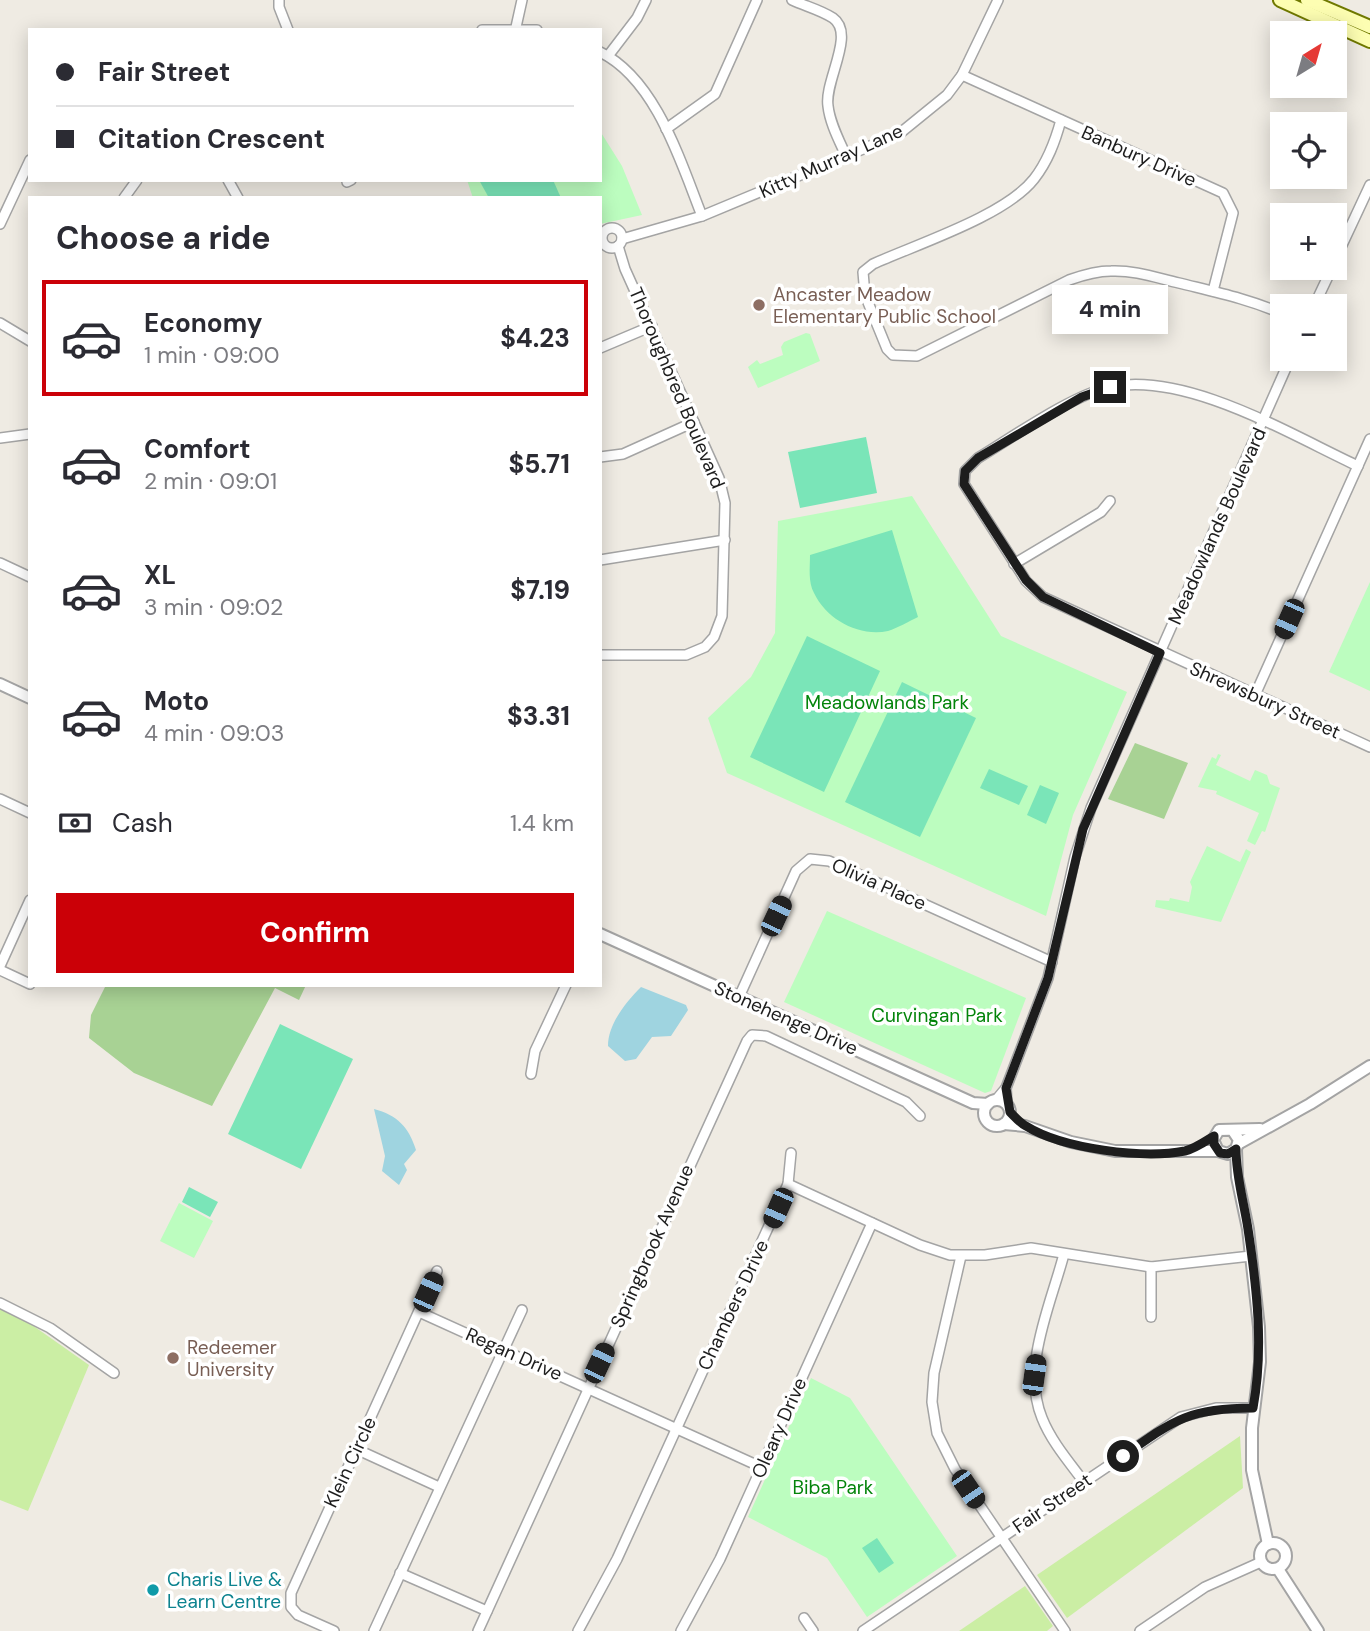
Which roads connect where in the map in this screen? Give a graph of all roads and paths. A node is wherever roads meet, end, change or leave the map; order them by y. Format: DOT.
graph roads {
  1 [pos="279,0"];
  2 [pos="522,0"];
  3 [pos="646,0"];
  4 [pos="757,0"];
  5 [pos="792,0"];
  6 [pos="998,0"];
  7 [pos="1308,0"];
  8 [pos="1285,2"];
  9 [pos="516,27"];
  10 [pos="1370,27"];
  11 [pos="287,28"];
  12 [pos="505,28"];
  13 [pos="523,28"];
  14 [pos="1370,41"];
  15 [pos="604,54"];
  16 [pos="962,75"];
  17 [pos="1060,120"];
  18 [pos="666,129"];
  19 [pos="847,158"];
  20 [pos="28,164"];
  21 [pos="136,182"];
  22 [pos="1370,186"];
  23 [pos="126,196"];
  24 [pos="702,216"];
  25 [pos="0,223"];
  26 [pos="1347,235"];
  27 [pos="602,238"];
  28 [pos="602,239"];
  29 [pos="618,241"];
  30 [pos="1213,291"];
  31 [pos="1270,308"];
  32 [pos="0,323"];
  33 [pos="652,326"];
  34 [pos="28,340"];
  35 [pos="602,347"];
  36 [pos="1285,371"];
  37 [pos="694,422"];
  38 [pos="1263,422"];
  39 [pos="28,434"];
  40 [pos="0,438"];
  41 [pos="1370,439"];
  42 [pos="602,457"];
  43 [pos="1358,466"];
  44 [pos="1110,501"];
  45 [pos="724,540"];
  46 [pos="602,560"];
  47 [pos="0,563"];
  48 [pos="1014,564"];
  49 [pos="28,576"];
  50 [pos="1160,653"];
  51 [pos="602,655"];
  52 [pos="0,684"];
  53 [pos="1255,695"];
  54 [pos="28,697"];
  55 [pos="1370,747"];
  56 [pos="0,799"];
  57 [pos="28,812"];
  58 [pos="28,905"];
  59 [pos="602,935"];
  60 [pos="1052,962"];
  61 [pos="0,968"];
  62 [pos="28,983"];
  63 [pos="565,987"];
  64 [pos="739,997"];
  65 [pos="1370,1066"];
  66 [pos="531,1074"];
  67 [pos="973,1103"];
  68 [pos="1000,1105"];
  69 [pos="984,1115"];
  70 [pos="920,1116"];
  71 [pos="1004,1124"];
  72 [pos="1025,1126"];
  73 [pos="1266,1128"];
  74 [pos="1233,1131"];
  75 [pos="1214,1136"];
  76 [pos="1237,1147"];
  77 [pos="1188,1150"];
  78 [pos="1220,1152"];
  79 [pos="791,1153"];
  80 [pos="1237,1177"];
  81 [pos="788,1184"];
  82 [pos="872,1223"];
  83 [pos="1064,1254"];
  84 [pos="961,1256"];
  85 [pos="1251,1256"];
  86 [pos="1152,1267"];
  87 [pos="437,1271"];
  88 [pos="0,1303"];
  89 [pos="522,1310"];
  90 [pos="419,1312"];
  91 [pos="1151,1317"];
  92 [pos="504,1350"];
  93 [pos="114,1373"];
  94 [pos="588,1388"];
  95 [pos="1253,1408"];
  96 [pos="677,1428"];
  97 [pos="356,1449"];
  98 [pos="761,1466"];
  99 [pos="1084,1482"];
  100 [pos="439,1486"];
  101 [pos="1001,1538"];
  102 [pos="1268,1544"];
  103 [pos="1261,1562"];
  104 [pos="1278,1569"];
  105 [pos="400,1573"];
  106 [pos="487,1611"];
  107 [pos="804,1618"];
  108 [pos="334,1631"];
  109 [pos="374,1631"];
  110 [pos="478,1631"];
  111 [pos="579,1631"];
  112 [pos="681,1631"];
  113 [pos="813,1631"];
  114 [pos="863,1631"];
  115 [pos="1065,1631"];
  116 [pos="1140,1631"];
  117 [pos="1318,1631"];
  1 -- 11 [label="street"];
  2 -- 9 [label="street"];
  3 -- 15 [label="street"];
  4 -- 18 [label="street"];
  5 -- 19 [label="street"];
  6 -- 16 [label="street, Kitty Murray Lane"];
  7 -- 8 [label="main road"];
  7 -- 10 [label="main road"];
  8 -- 14 [label="main road"];
  9 -- 12 [label="street"];
  9 -- 13 [label="street"];
  15 -- 18 [label="street"];
  16 -- 17 [label="street, Banbury Drive"];
  16 -- 19 [label="street, Kitty Murray Lane"];
  17 -- 30 [label="street, Banbury Drive"];
  17 -- 30 [label="street"];
  18 -- 24 [label="street"];
  19 -- 24 [label="street, Kitty Murray Lane"];
  20 -- 25 [label="street"];
  21 -- 23 [label="street"];
  22 -- 26 [label="street"];
  24 -- 29 [label="street, Kitty Murray Lane"];
  27 -- 29 [label="street, Kitty Murray Lane"];
  28 -- 29 [label="street, Thoroughbred Boulevard"];
  29 -- 33 [label="street, Thoroughbred Boulevard"];
  30 -- 31 [label="street"];
  32 -- 34 [label="street"];
  33 -- 35 [label="street"];
  33 -- 37 [label="street, Thoroughbred Boulevard"];
  36 -- 38 [label="street, Meadowlands Boulevard"];
  37 -- 42 [label="street"];
  37 -- 45 [label="street, Thoroughbred Boulevard"];
  38 -- 43 [label="street"];
  38 -- 48 [label="street, Shrewsbury Street"];
  38 -- 50 [label="street, Meadowlands Boulevard"];
  39 -- 40 [label="street"];
  41 -- 43 [label="street"];
  43 -- 53 [label="street"];
  44 -- 48 [label="street"];
  45 -- 46 [label="street"];
  45 -- 51 [label="street, Thoroughbred Boulevard"];
  47 -- 49 [label="street"];
  48 -- 50 [label="street, Shrewsbury Street"];
  50 -- 53 [label="street, Shrewsbury Street"];
  50 -- 60 [label="street, Meadowlands Boulevard"];
  52 -- 54 [label="street"];
  53 -- 55 [label="street, Shrewsbury Street"];
  56 -- 57 [label="street"];
  58 -- 61 [label="street"];
  59 -- 64 [label="street, Stonehenge Drive"];
  60 -- 64 [label="street, Olivia Place"];
  60 -- 68 [label="street, Meadowlands Boulevard"];
  61 -- 62 [label="street"];
  63 -- 66 [label="street"];
  64 -- 67 [label="street, Stonehenge Drive"];
  65 -- 73 [label="street"];
  67 -- 68 [label="street, Stonehenge Drive"];
  67 -- 69 [label="street, Stonehenge Drive"];
  68 -- 69 [label="street"];
  68 -- 71 [label="street"];
  68 -- 72 [label="street"];
  69 -- 71 [label="street"];
  70 -- 94 [label="street, Springbrook Avenue"];
  71 -- 72 [label="street"];
  72 -- 77 [label="street"];
  73 -- 74 [label="street"];
  73 -- 76 [label="street"];
  74 -- 75 [label="street"];
  74 -- 76 [label="street"];
  75 -- 77 [label="street"];
  75 -- 78 [label="street"];
  76 -- 78 [label="street"];
  76 -- 80 [label="street"];
  77 -- 78 [label="street"];
  78 -- 80 [label="street"];
  79 -- 81 [label="street, Chambers Drive"];
  80 -- 85 [label="street"];
  81 -- 82 [label="street"];
  81 -- 96 [label="street, Chambers Drive"];
  82 -- 84 [label="street"];
  82 -- 98 [label="street, Oleary Drive"];
  83 -- 84 [label="street"];
  83 -- 86 [label="street"];
  83 -- 99 [label="street"];
  84 -- 101 [label="street"];
  85 -- 86 [label="street"];
  85 -- 95 [label="street"];
  86 -- 91 [label="street"];
  87 -- 90 [label="street, Klein Circle"];
  88 -- 93 [label="street"];
  89 -- 92 [label="street"];
  90 -- 92 [label="street, Regan Drive"];
  90 -- 97 [label="street, Klein Circle"];
  92 -- 94 [label="street, Regan Drive"];
  92 -- 100 [label="street"];
  94 -- 96 [label="street, Regan Drive"];
  94 -- 106 [label="street, Springbrook Avenue"];
  95 -- 99 [label="street, Fair Street"];
  95 -- 102 [label="street"];
  96 -- 98 [label="street, Regan Drive"];
  96 -- 111 [label="street, Chambers Drive"];
  97 -- 100 [label="street"];
  97 -- 108 [label="street, Klein Circle"];
  98 -- 112 [label="street, Oleary Drive"];
  99 -- 101 [label="street, Fair Street"];
  100 -- 105 [label="street"];
  101 -- 114 [label="street, Fair Street"];
  101 -- 115 [label="street"];
  102 -- 103 [label="street"];
  102 -- 104 [label="street"];
  103 -- 104 [label="street"];
  103 -- 116 [label="street"];
  104 -- 117 [label="street"];
  105 -- 106 [label="street"];
  105 -- 109 [label="street"];
  106 -- 110 [label="street, Springbrook Avenue"];
  107 -- 113 [label="street"];
}
